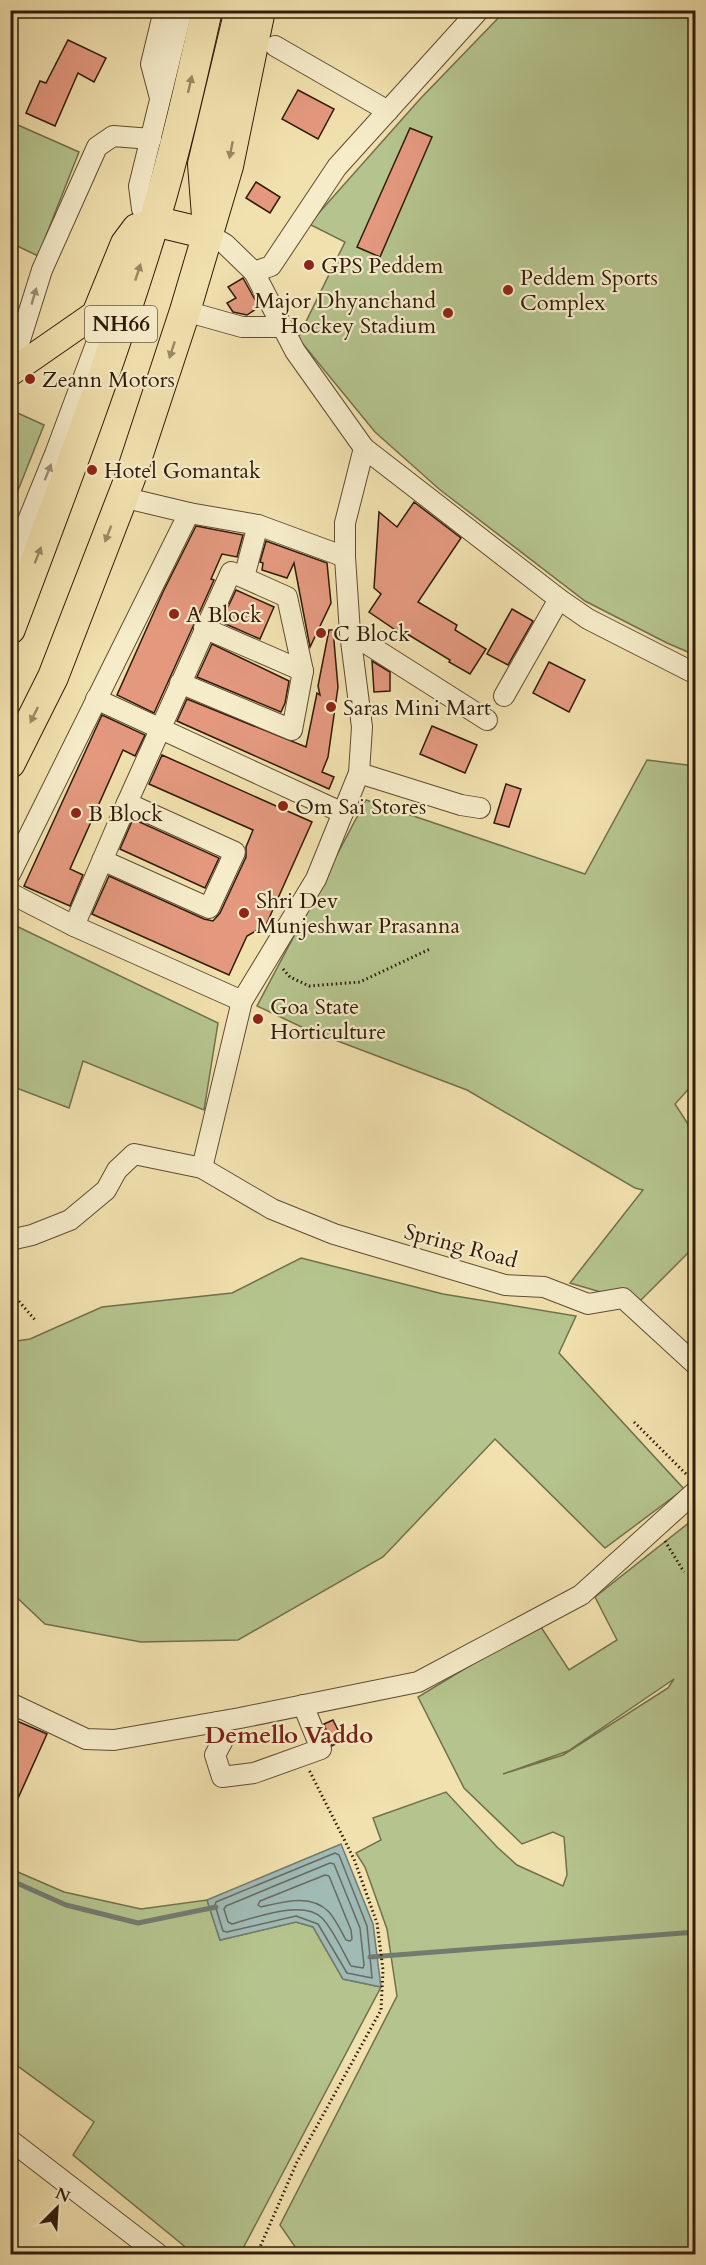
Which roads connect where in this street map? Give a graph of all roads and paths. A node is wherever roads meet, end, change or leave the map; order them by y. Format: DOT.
graph roads {
  1 [pos="164,10"];
  2 [pos="182,10"];
  3 [pos="207,10"];
  4 [pos="240,10"];
  5 [pos="260,10"];
  6 [pos="479,10"];
  7 [pos="275,46"];
  8 [pos="160,101"];
  9 [pos="388,111"];
  10 [pos="151,139"];
  11 [pos="154,221"];
  12 [pos="208,234"];
  13 [pos="254,272"];
  14 [pos="185,311"];
  15 [pos="95,314"];
  16 [pos="282,327"];
  17 [pos="11,373"];
  18 [pos="364,448"];
  19 [pos="122,497"];
  20 [pos="189,513"];
  21 [pos="258,525"];
  22 [pos="345,557"];
  23 [pos="10,565"];
  24 [pos="244,577"];
  25 [pos="559,599"];
  26 [pos="204,628"];
  27 [pos="10,629"];
  28 [pos="350,633"];
  29 [pos="303,671"];
  30 [pos="696,674"];
  31 [pos="180,683"];
  32 [pos="504,696"];
  33 [pos="96,699"];
  34 [pos="487,720"];
  35 [pos="161,728"];
  36 [pos="10,763"];
  37 [pos="359,773"];
  38 [pos="127,803"];
  39 [pos="471,807"];
  40 [pos="343,813"];
  41 [pos="102,860"];
  42 [pos="10,874"];
  43 [pos="10,893"];
  44 [pos="74,926"];
  45 [pos="430,950"];
  46 [pos="270,955"];
  47 [pos="242,1001"];
  48 [pos="202,1168"];
  49 [pos="10,1240"];
  50 [pos="10,1291"];
  51 [pos="36,1321"];
  52 [pos="696,1365"];
  53 [pos="634,1422"];
  54 [pos="696,1484"];
  55 [pos="696,1491"];
  56 [pos="657,1527"];
  57 [pos="684,1572"];
  58 [pos="10,1703"];
  59 [pos="303,1705"];
  60 [pos="218,1722"];
  61 [pos="302,1756"];
  62 [pos="10,2139"];
  63 [pos="158,2254"];
  64 [pos="257,2254"];
  1 -- 8 [label="street"];
  2 -- 8 [label="street"];
  11 -- 3 [label="highway, NH66, one-way"];
  4 -- 12 [label="highway, NH66"];
  5 -- 12 [label="highway, one-way"];
  6 -- 9 [label="street"];
  7 -- 9 [label="street"];
  8 -- 10 [label="street"];
  9 -- 13 [label="street"];
  10 -- 11 [label="street"];
  17 -- 10 [label="street, one-way"];
  11 -- 12 [label="highway"];
  11 -- 15 [label="main road"];
  27 -- 11 [label="highway, NH66, one-way"];
  12 -- 13 [label="street"];
  12 -- 14 [label="highway, NH66"];
  13 -- 16 [label="street"];
  14 -- 16 [label="street"];
  14 -- 19 [label="highway, NH66, one-way"];
  15 -- 17 [label="main road"];
  23 -- 15 [label="street, one-way"];
  16 -- 18 [label="street"];
  18 -- 22 [label="street"];
  18 -- 25 [label="street"];
  19 -- 20 [label="street"];
  19 -- 36 [label="highway, NH66, one-way"];
  20 -- 21 [label="street"];
  20 -- 33 [label="street"];
  21 -- 22 [label="street"];
  21 -- 24 [label="street"];
  22 -- 28 [label="street"];
  24 -- 26 [label="street"];
  24 -- 29 [label="street"];
  25 -- 30 [label="street"];
  25 -- 32 [label="street"];
  26 -- 29 [label="street"];
  26 -- 31 [label="street"];
  28 -- 34 [label="street"];
  28 -- 37 [label="street"];
  29 -- 31 [label="street"];
  31 -- 35 [label="street"];
  33 -- 35 [label="street"];
  33 -- 42 [label="street"];
  35 -- 38 [label="street"];
  35 -- 40 [label="street"];
  37 -- 39 [label="street"];
  37 -- 40 [label="street"];
  38 -- 41 [label="street"];
  38 -- 41 [label="street"];
  40 -- 46 [label="street"];
  41 -- 44 [label="street"];
  43 -- 44 [label="street"];
  44 -- 47 [label="street"];
  45 -- 46 [label="path"];
  46 -- 47 [label="street"];
  47 -- 48 [label="street"];
  48 -- 49 [label="street"];
  48 -- 52 [label="street, Spring Road"];
  50 -- 51 [label="path"];
  53 -- 54 [label="path"];
  55 -- 56 [label="street"];
  56 -- 57 [label="path"];
  56 -- 59 [label="street"];
  58 -- 60 [label="street"];
  59 -- 60 [label="street"];
  59 -- 61 [label="street"];
  60 -- 61 [label="street"];
  61 -- 64 [label="path"];
  62 -- 63 [label="street"];
}
